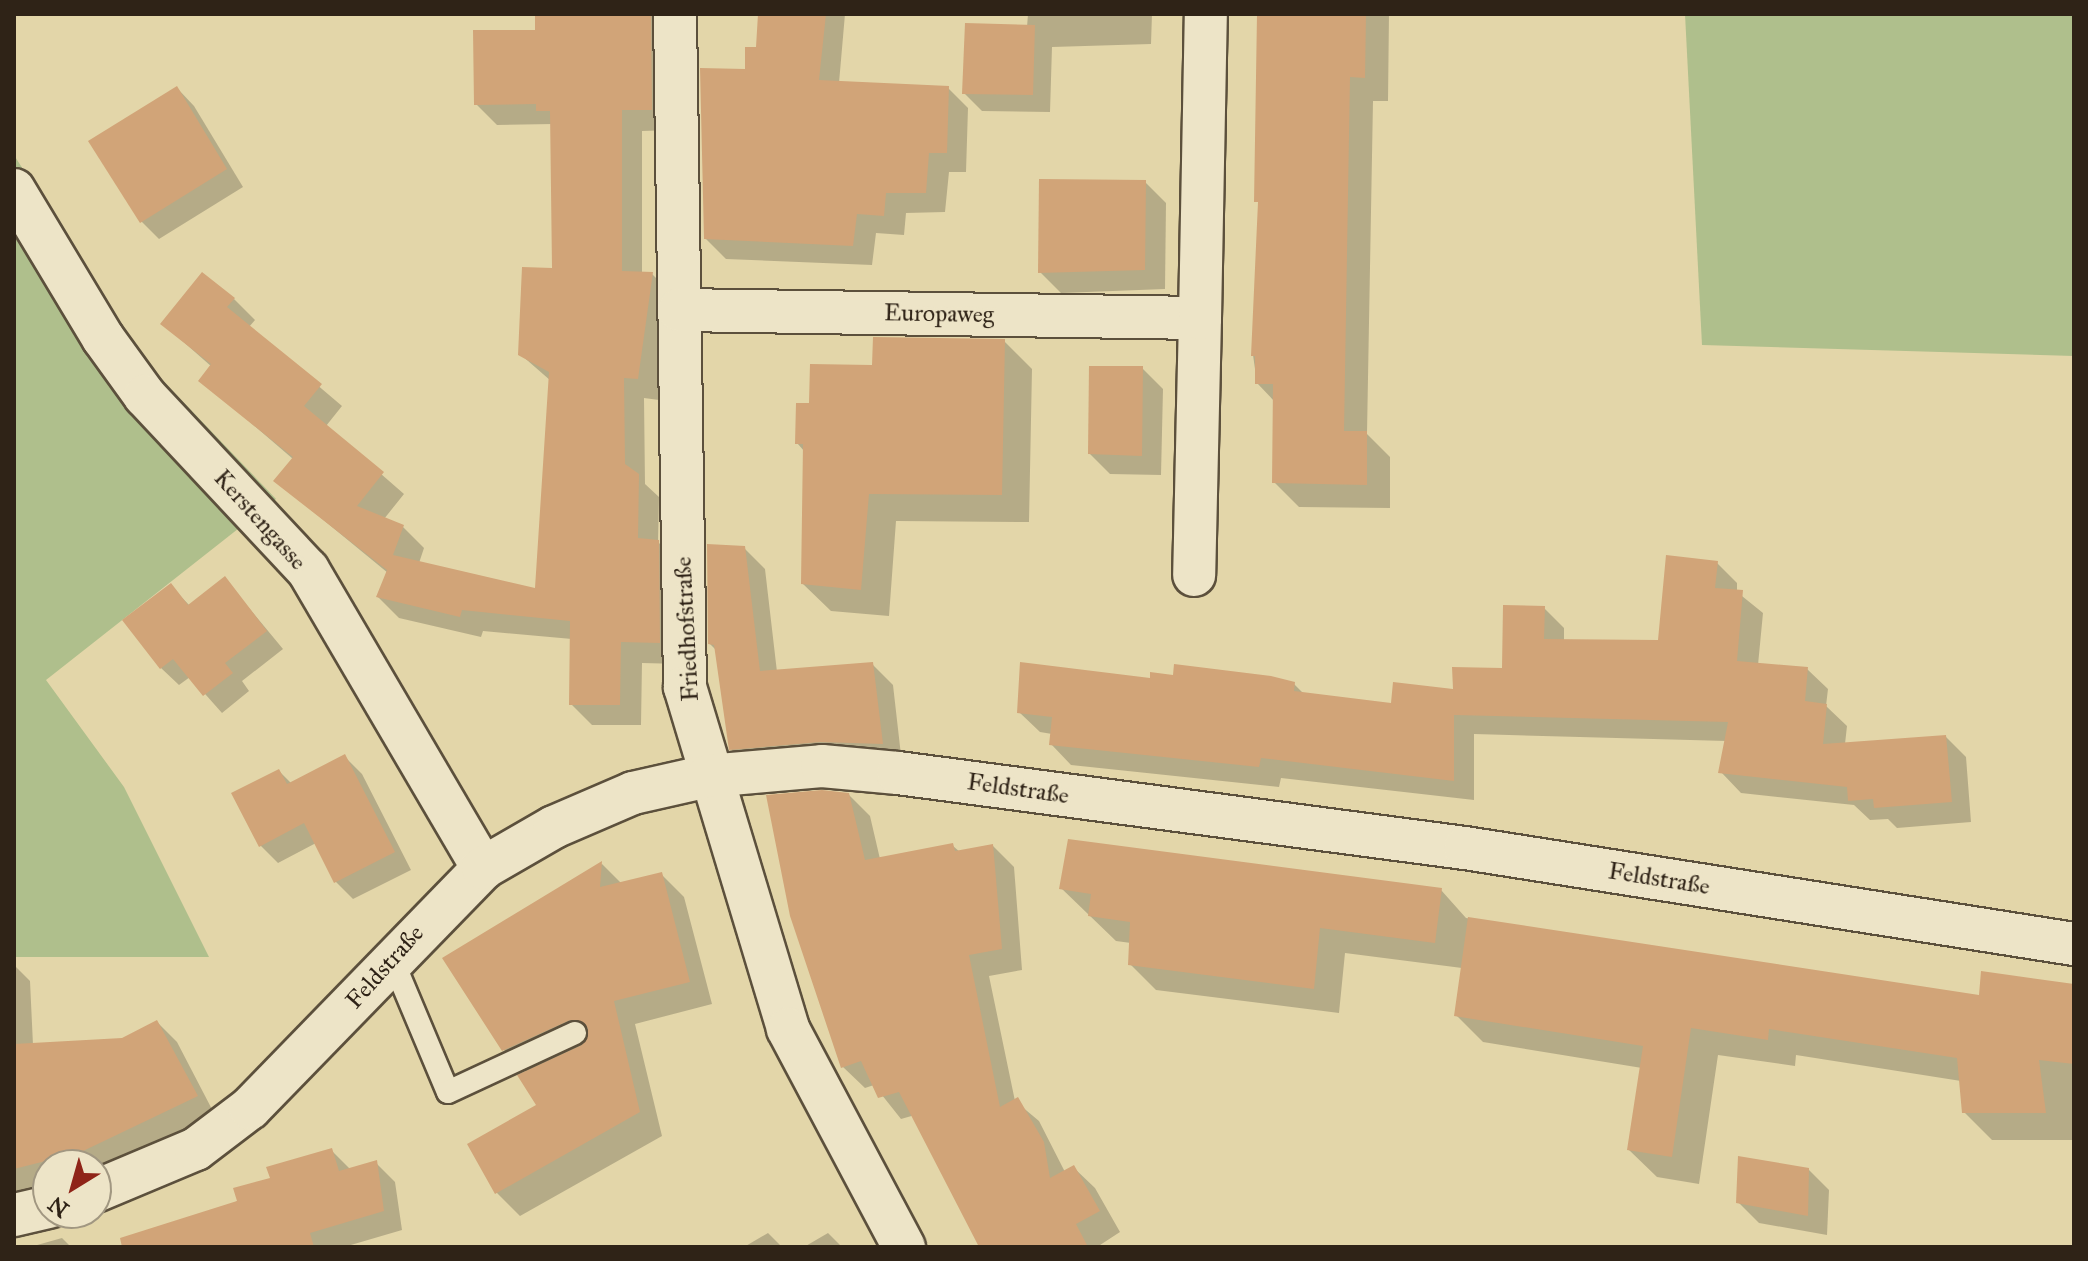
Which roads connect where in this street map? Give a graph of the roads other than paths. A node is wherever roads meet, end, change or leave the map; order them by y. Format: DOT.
graph roads {
  1 [pos="675,14"];
  2 [pos="1206,14"];
  3 [pos="14,190"];
  4 [pos="679,310"];
  5 [pos="1200,318"];
  6 [pos="1194,575"];
  7 [pos="708,776"];
  8 [pos="483,868"];
  9 [pos="2074,944"];
  10 [pos="392,959"];
  11 [pos="575,1033"];
  12 [pos="112,1184"];
  13 [pos="904,1247"];
  1 -- 4 [label="street, Friedhofstraße"];
  2 -- 5 [label="street"];
  3 -- 8 [label="street, Kerstengasse"];
  4 -- 5 [label="street, Europaweg"];
  4 -- 7 [label="street, Friedhofstraße"];
  5 -- 6 [label="street"];
  7 -- 8 [label="street, Feldstraße"];
  7 -- 9 [label="street, Feldstraße"];
  7 -- 13 [label="street, Friedhofstraße"];
  8 -- 10 [label="street, Feldstraße"];
  10 -- 11 [label="lane"];
  10 -- 12 [label="street, Feldstraße"];
}
